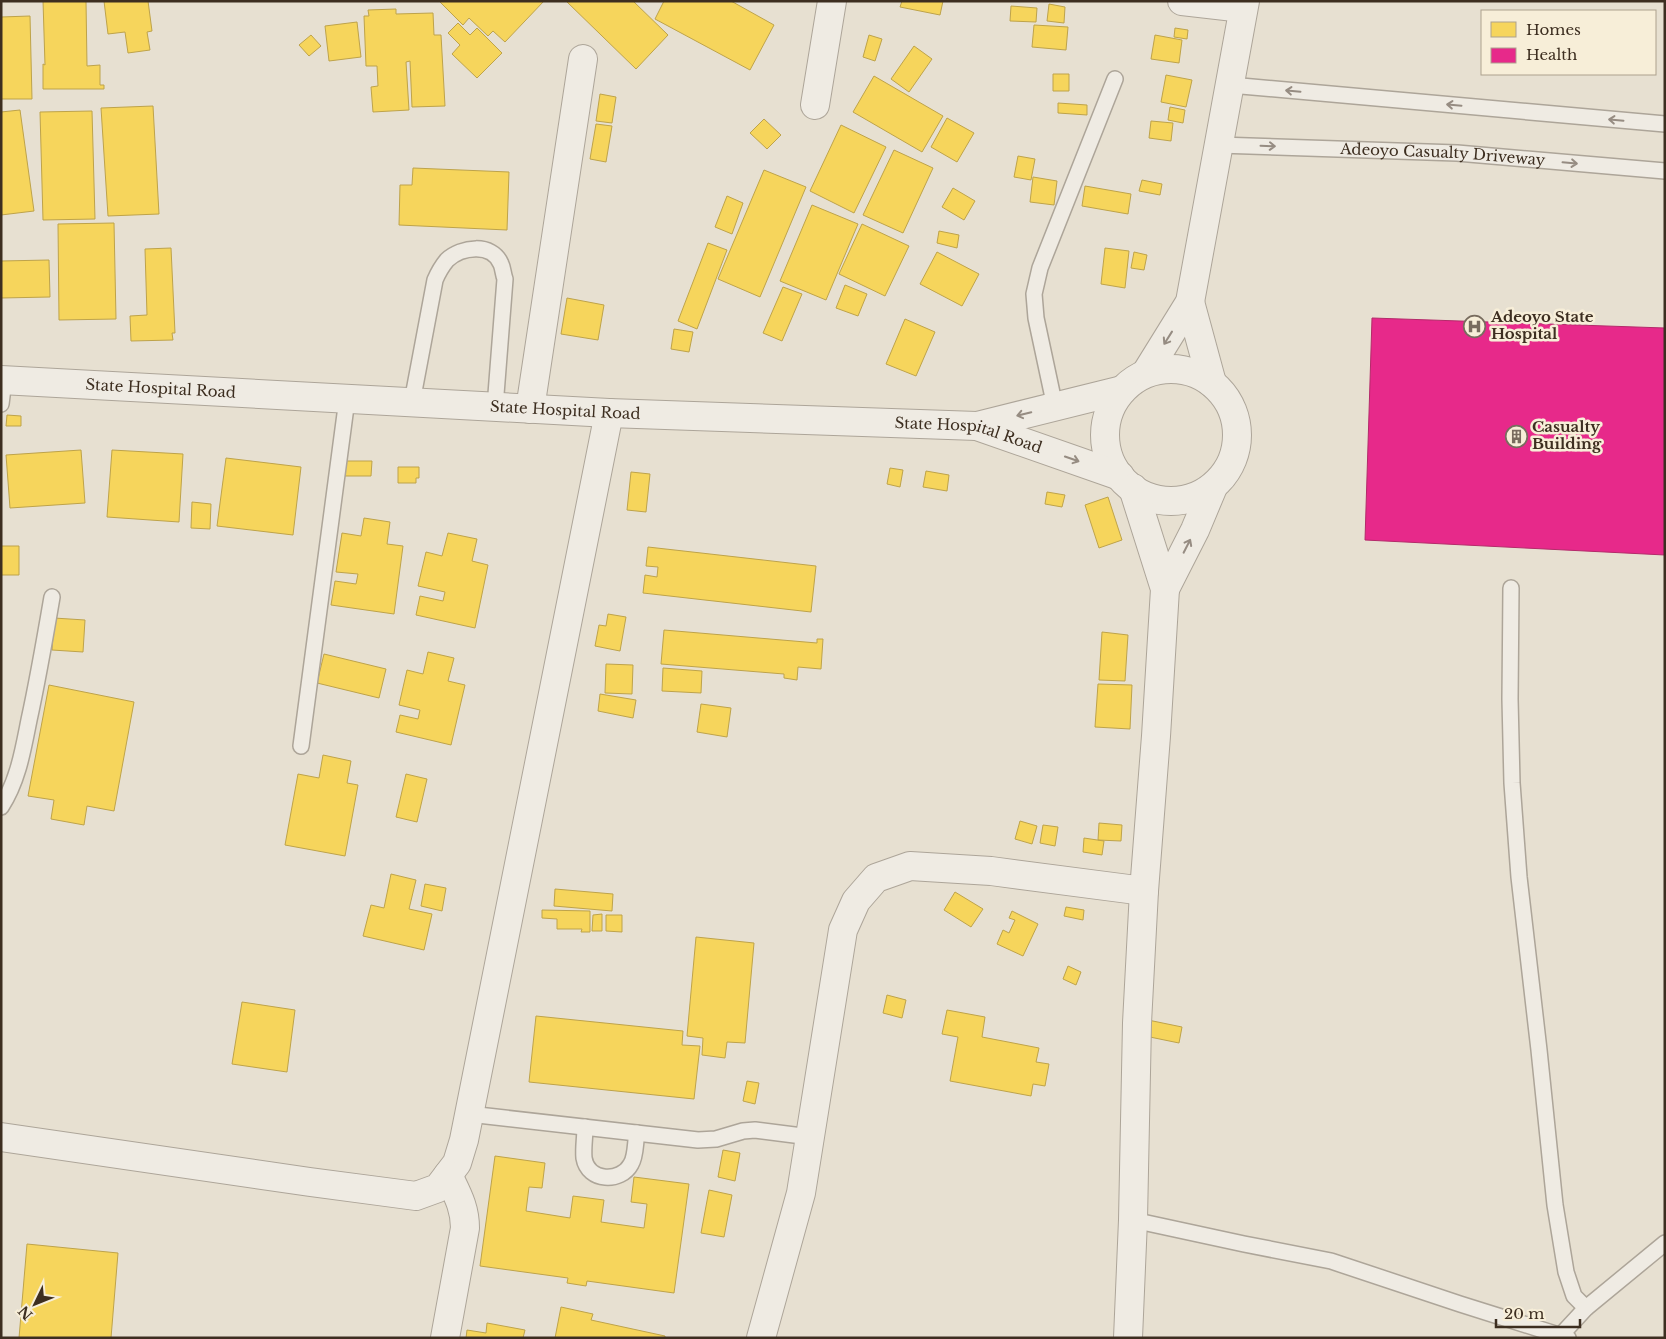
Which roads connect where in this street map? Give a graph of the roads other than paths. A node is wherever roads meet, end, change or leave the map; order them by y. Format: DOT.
graph roads {
  1 [pos="832,1"];
  2 [pos="1182,1"];
  3 [pos="1244,4"];
  4 [pos="583,59"];
  5 [pos="1115,79"];
  6 [pos="1230,85"];
  7 [pos="815,105"];
  8 [pos="1665,124"];
  9 [pos="1219,145"];
  10 [pos="1665,171"];
  11 [pos="1190,302"];
  12 [pos="1146,374"];
  13 [pos="1212,383"];
  14 [pos="2,388"];
  15 [pos="1122,390"];
  16 [pos="347,399"];
  17 [pos="412,402"];
  18 [pos="1055,406"];
  19 [pos="494,407"];
  20 [pos="530,409"];
  21 [pos="609,413"];
  22 [pos="977,426"];
  23 [pos="1126,482"];
  24 [pos="1213,487"];
  25 [pos="1511,588"];
  26 [pos="1165,589"];
  27 [pos="52,596"];
  28 [pos="302,746"];
  29 [pos="1,807"];
  30 [pos="1144,891"];
  31 [pos="469,1114"];
  32 [pos="585,1127"];
  33 [pos="636,1133"];
  34 [pos="1,1137"];
  35 [pos="810,1137"];
  36 [pos="448,1175"];
  37 [pos="1133,1220"];
  38 [pos="1665,1243"];
  39 [pos="1586,1308"];
  40 [pos="1565,1336"];
  41 [pos="445,1338"];
  42 [pos="761,1338"];
  43 [pos="1128,1338"];
  1 -- 7 [label="street"];
  2 -- 3 [label="street"];
  3 -- 6 [label="street"];
  4 -- 20 [label="street"];
  5 -- 18 [label="lane"];
  8 -- 6 [label="lane, one-way"];
  6 -- 9 [label="street"];
  9 -- 10 [label="lane, Adeoyo Casualty Driveway, one-way"];
  9 -- 11 [label="street"];
  11 -- 12 [label="street, one-way"];
  11 -- 13 [label="street"];
  12 -- 13 [label="street"];
  12 -- 15 [label="street"];
  13 -- 24 [label="street"];
  14 -- 16 [label="street, State Hospital Road"];
  15 -- 18 [label="street"];
  15 -- 23 [label="street"];
  16 -- 17 [label="street, State Hospital Road"];
  16 -- 28 [label="lane"];
  17 -- 19 [label="street, State Hospital Road"];
  17 -- 19 [label="lane"];
  18 -- 22 [label="street, one-way"];
  19 -- 20 [label="street, State Hospital Road"];
  20 -- 21 [label="street, State Hospital Road"];
  21 -- 22 [label="street, State Hospital Road"];
  21 -- 31 [label="street"];
  22 -- 23 [label="street, State Hospital Road, one-way"];
  23 -- 24 [label="street"];
  23 -- 26 [label="street"];
  26 -- 24 [label="street, one-way"];
  25 -- 39 [label="lane"];
  26 -- 30 [label="street"];
  27 -- 29 [label="lane"];
  30 -- 35 [label="street"];
  30 -- 37 [label="street"];
  31 -- 32 [label="lane"];
  31 -- 36 [label="street"];
  32 -- 33 [label="lane"];
  32 -- 33 [label="lane"];
  33 -- 35 [label="lane"];
  34 -- 36 [label="street"];
  35 -- 42 [label="street"];
  36 -- 41 [label="street"];
  37 -- 40 [label="lane"];
  37 -- 43 [label="street"];
  38 -- 39 [label="lane"];
  39 -- 40 [label="lane"];
}
